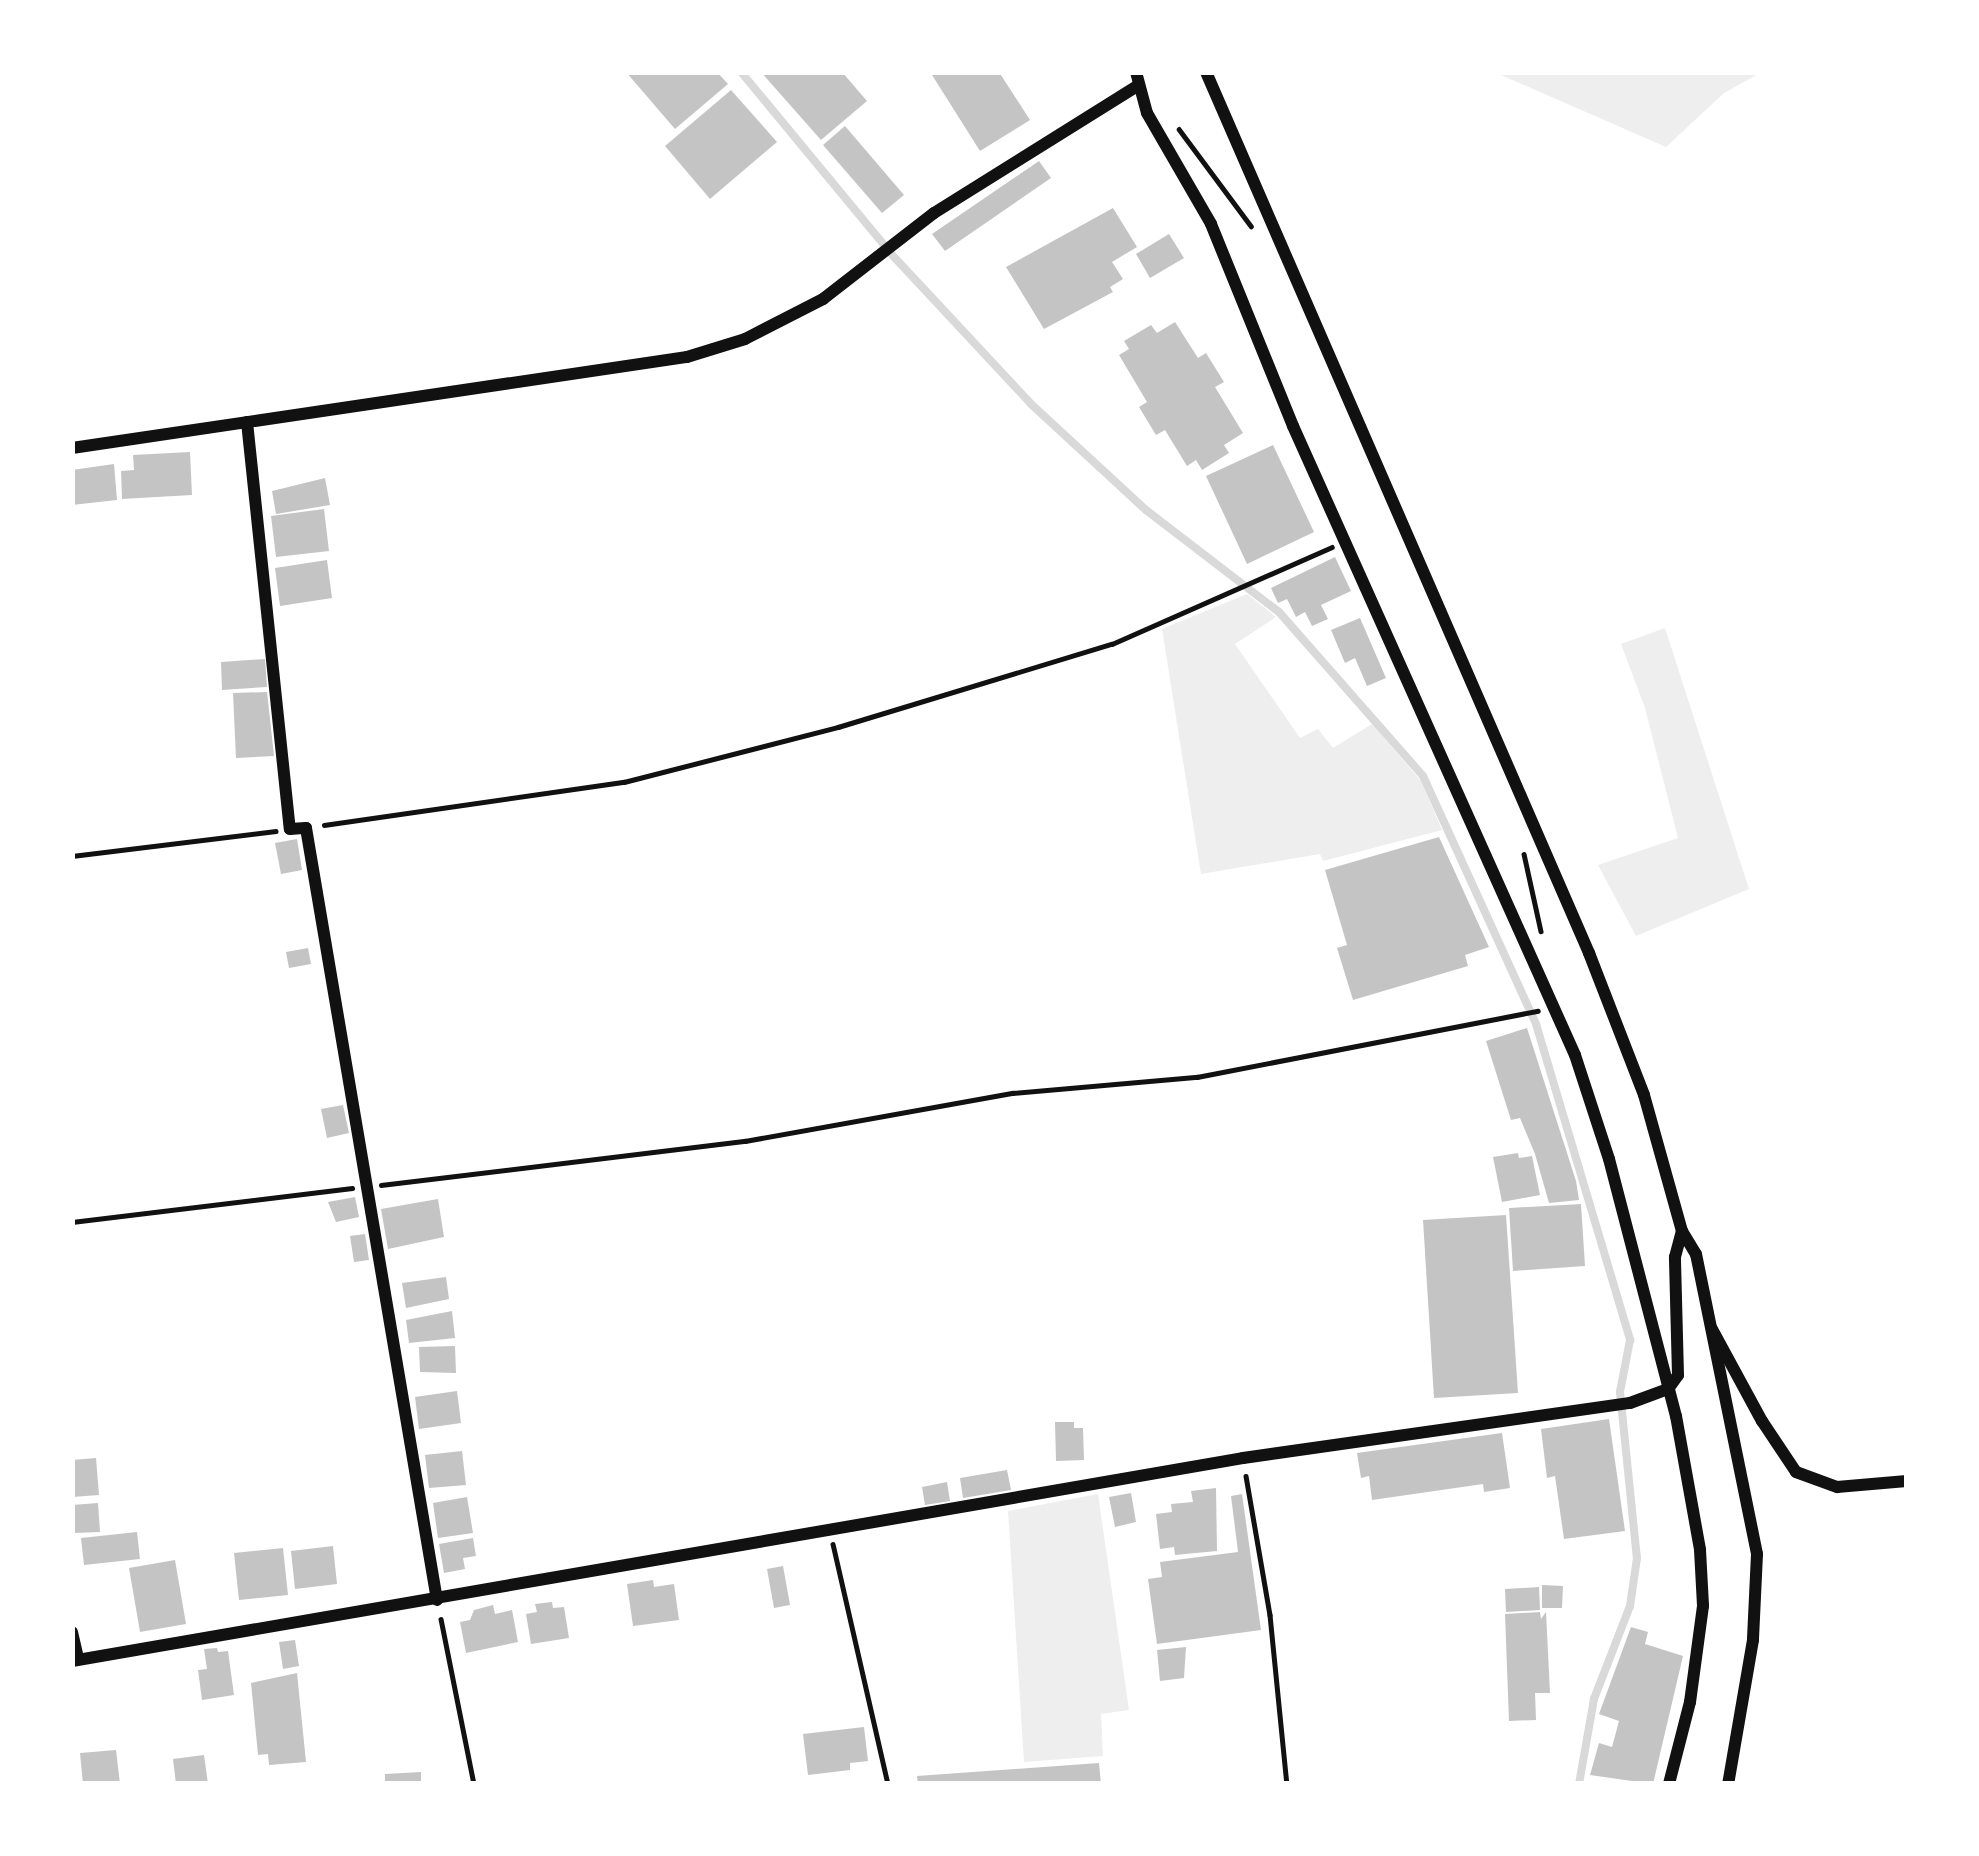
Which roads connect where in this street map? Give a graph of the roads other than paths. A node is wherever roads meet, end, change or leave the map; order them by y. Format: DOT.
graph roads {
  1 [pos="1207,72"];
  2 [pos="1136,79"];
  3 [pos="247,422"];
  4 [pos="72,448"];
  5 [pos="1682,1231"];
  6 [pos="1709,1324"];
  7 [pos="1668,1389"];
  8 [pos="1907,1480"];
  9 [pos="437,1600"];
  10 [pos="72,1632"];
  11 [pos="75,1660"];
  12 [pos="1669,1784"];
  13 [pos="1728,1784"];
  1 -- 5 [label="street"];
  2 -- 3 [label="street"];
  2 -- 7 [label="street"];
  3 -- 4 [label="street"];
  3 -- 9 [label="street"];
  5 -- 6 [label="street"];
  5 -- 7 [label="street"];
  6 -- 8 [label="street"];
  6 -- 13 [label="street"];
  7 -- 9 [label="street"];
  7 -- 12 [label="street"];
  9 -- 11 [label="street"];
  10 -- 11 [label="street"];
}
